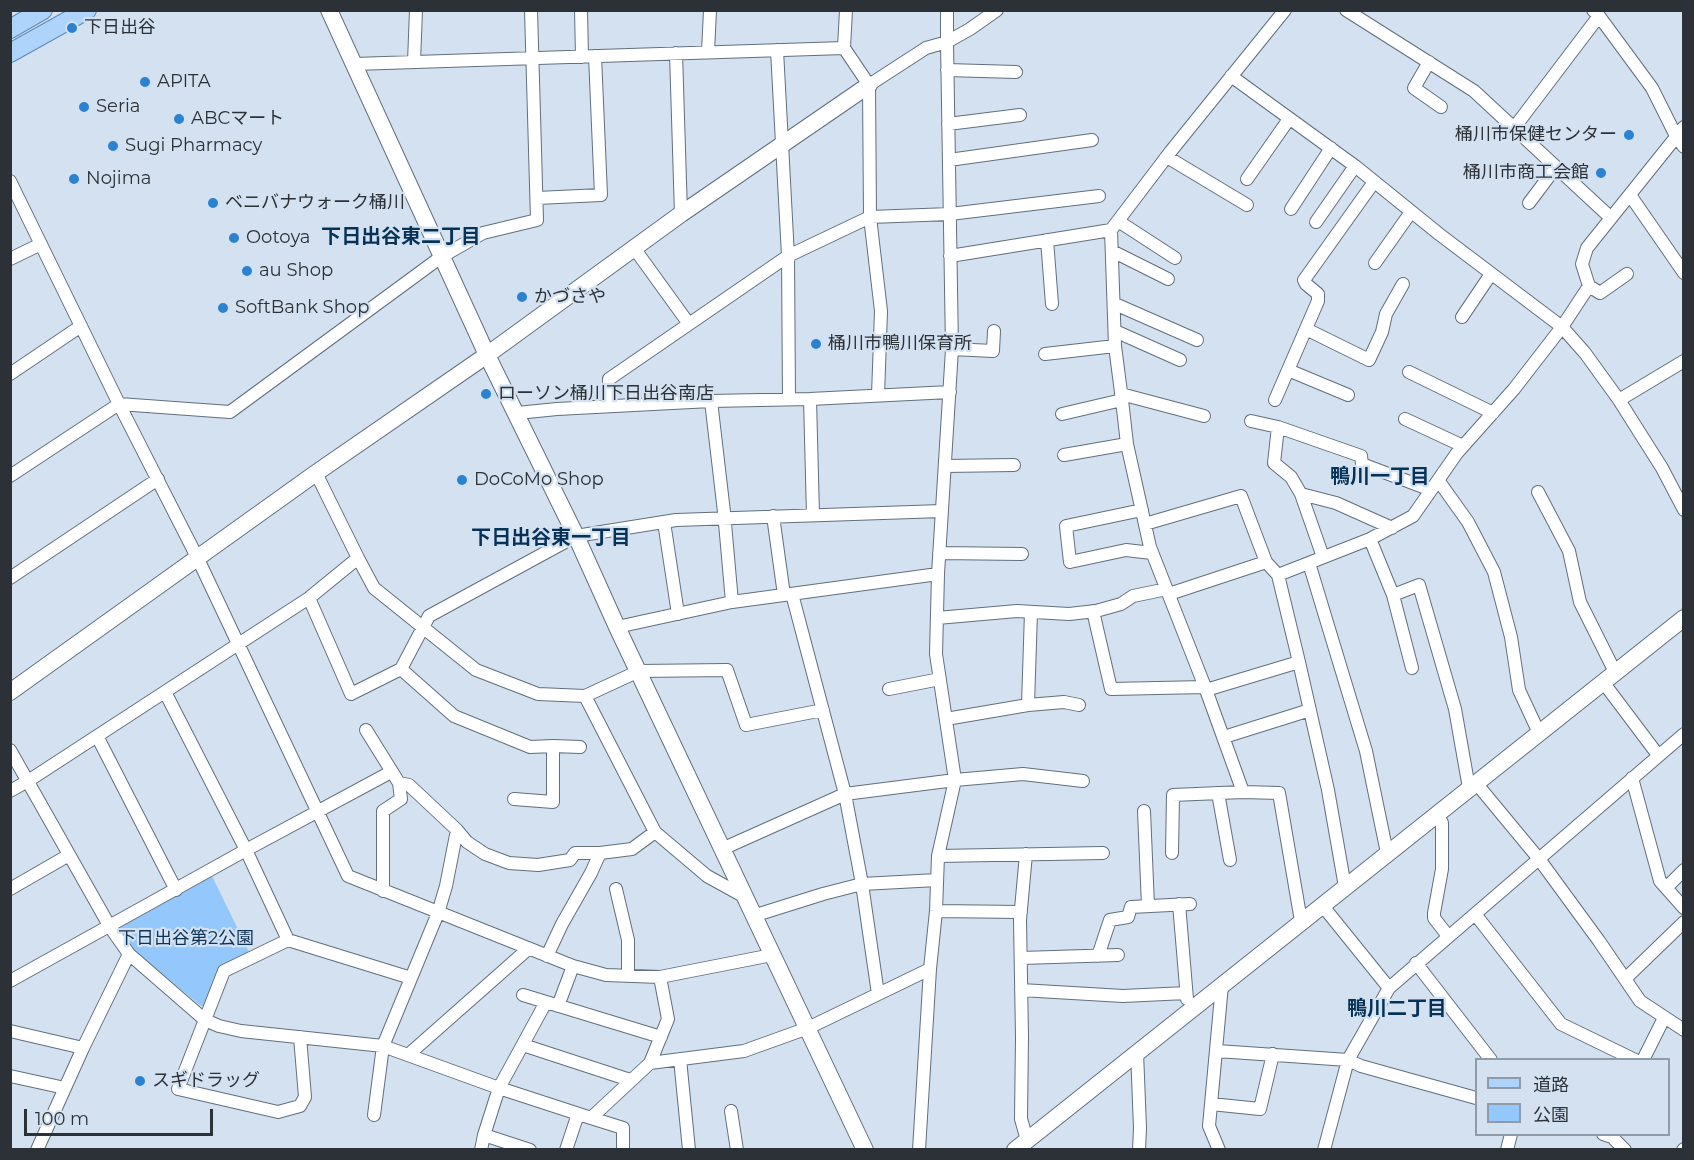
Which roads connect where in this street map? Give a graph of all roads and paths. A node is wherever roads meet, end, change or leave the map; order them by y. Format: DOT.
graph roads {
  1 [pos="43,10"];
  2 [pos="87,10"];
  3 [pos="328,10"];
  4 [pos="416,10"];
  5 [pos="531,10"];
  6 [pos="581,10"];
  7 [pos="710,10"];
  8 [pos="846,10"];
  9 [pos="948,10"];
  10 [pos="997,10"];
  11 [pos="1286,10"];
  12 [pos="1346,10"];
  13 [pos="1373,10"];
  14 [pos="1596,13"];
  15 [pos="1365,22"];
  16 [pos="10,29"];
  17 [pos="946,42"];
  18 [pos="844,48"];
  19 [pos="777,50"];
  20 [pos="708,52"];
  21 [pos="10,53"];
  22 [pos="676,53"];
  23 [pos="595,56"];
  24 [pos="582,57"];
  25 [pos="532,58"];
  26 [pos="414,62"];
  27 [pos="1429,62"];
  28 [pos="354,64"];
  29 [pos="947,70"];
  30 [pos="1016,72"];
  31 [pos="1231,76"];
  32 [pos="869,85"];
  33 [pos="1441,107"];
  34 [pos="1020,115"];
  35 [pos="1289,118"];
  36 [pos="948,124"];
  37 [pos="1514,128"];
  38 [pos="1680,131"];
  39 [pos="1092,140"];
  40 [pos="781,146"];
  41 [pos="1683,147"];
  42 [pos="1331,148"];
  43 [pos="1167,157"];
  44 [pos="949,160"];
  45 [pos="1355,166"];
  46 [pos="1556,167"];
  47 [pos="1247,179"];
  48 [pos="10,181"];
  49 [pos="1374,182"];
  50 [pos="1629,195"];
  51 [pos="1099,196"];
  52 [pos="537,198"];
  53 [pos="1529,203"];
  54 [pos="1247,205"];
  55 [pos="1291,209"];
  56 [pos="1411,212"];
  57 [pos="681,214"];
  58 [pos="950,214"];
  59 [pos="870,216"];
  60 [pos="1610,217"];
  61 [pos="1316,222"];
  62 [pos="1115,225"];
  63 [pos="1047,240"];
  64 [pos="41,244"];
  65 [pos="633,248"];
  66 [pos="1112,251"];
  67 [pos="788,256"];
  68 [pos="950,256"];
  69 [pos="441,257"];
  70 [pos="1174,258"];
  71 [pos="10,260"];
  72 [pos="1376,263"];
  73 [pos="1683,273"];
  74 [pos="1491,274"];
  75 [pos="1627,274"];
  76 [pos="1168,279"];
  77 [pos="1403,284"];
  78 [pos="1589,286"];
  79 [pos="1052,304"];
  80 [pos="1114,304"];
  81 [pos="1462,316"];
  82 [pos="689,324"];
  83 [pos="81,326"];
  84 [pos="1562,327"];
  85 [pos="1306,329"];
  86 [pos="994,331"];
  87 [pos="1115,331"];
  88 [pos="1197,340"];
  89 [pos="1115,346"];
  90 [pos="952,350"];
  91 [pos="1044,354"];
  92 [pos="487,355"];
  93 [pos="1180,360"];
  94 [pos="1683,361"];
  95 [pos="1288,370"];
  96 [pos="1409,372"];
  97 [pos="10,374"];
  98 [pos="950,392"];
  99 [pos="1348,394"];
  100 [pos="878,395"];
  101 [pos="1121,397"];
  102 [pos="789,399"];
  103 [pos="810,399"];
  104 [pos="1275,400"];
  105 [pos="1619,400"];
  106 [pos="711,401"];
  107 [pos="118,404"];
  108 [pos="610,406"];
  109 [pos="517,413"];
  110 [pos="1493,413"];
  111 [pos="1062,414"];
  112 [pos="1204,416"];
  113 [pos="1406,419"];
  114 [pos="1251,421"];
  115 [pos="1278,428"];
  116 [pos="1127,444"];
  117 [pos="1463,446"];
  118 [pos="1064,455"];
  119 [pos="1014,465"];
  120 [pos="945,466"];
  121 [pos="316,473"];
  122 [pos="10,476"];
  123 [pos="158,479"];
  124 [pos="1435,485"];
  125 [pos="1538,492"];
  126 [pos="1301,494"];
  127 [pos="1142,510"];
  128 [pos="1683,510"];
  129 [pos="942,511"];
  130 [pos="813,515"];
  131 [pos="773,516"];
  132 [pos="724,518"];
  133 [pos="664,522"];
  134 [pos="1145,524"];
  135 [pos="1392,528"];
  136 [pos="576,536"];
  137 [pos="1370,539"];
  138 [pos="1152,553"];
  139 [pos="939,554"];
  140 [pos="1022,554"];
  141 [pos="1323,557"];
  142 [pos="358,558"];
  143 [pos="198,559"];
  144 [pos="1266,562"];
  145 [pos="1309,563"];
  146 [pos="938,574"];
  147 [pos="1278,575"];
  148 [pos="10,578"];
  149 [pos="1168,592"];
  150 [pos="788,594"];
  151 [pos="1393,595"];
  152 [pos="309,597"];
  153 [pos="732,602"];
  154 [pos="1093,611"];
  155 [pos="1031,612"];
  156 [pos="678,614"];
  157 [pos="937,618"];
  158 [pos="1683,618"];
  159 [pos="423,627"];
  160 [pos="618,627"];
  161 [pos="237,644"];
  162 [pos="1299,662"];
  163 [pos="1412,668"];
  164 [pos="400,669"];
  165 [pos="639,671"];
  166 [pos="1609,677"];
  167 [pos="940,680"];
  168 [pos="889,688"];
  169 [pos="1206,688"];
  170 [pos="10,692"];
  171 [pos="165,692"];
  172 [pos="585,696"];
  173 [pos="1028,705"];
  174 [pos="1079,705"];
  175 [pos="823,710"];
  176 [pos="1310,710"];
  177 [pos="945,719"];
  178 [pos="366,730"];
  179 [pos="1539,733"];
  180 [pos="1683,734"];
  181 [pos="97,736"];
  182 [pos="1224,737"];
  183 [pos="553,746"];
  184 [pos="580,747"];
  185 [pos="10,750"];
  186 [pos="1658,755"];
  187 [pos="391,772"];
  188 [pos="1632,778"];
  189 [pos="955,780"];
  190 [pos="28,781"];
  191 [pos="1083,781"];
  192 [pos="399,783"];
  193 [pos="1472,785"];
  194 [pos="10,791"];
  195 [pos="1243,792"];
  196 [pos="1218,793"];
  197 [pos="845,794"];
  198 [pos="514,799"];
  199 [pos="1143,811"];
  200 [pos="318,812"];
  201 [pos="1437,813"];
  202 [pos="457,831"];
  203 [pos="655,832"];
  204 [pos="722,849"];
  205 [pos="246,850"];
  206 [pos="600,853"];
  207 [pos="1103,853"];
  208 [pos="1172,853"];
  209 [pos="1387,853"];
  210 [pos="1026,854"];
  211 [pos="69,855"];
  212 [pos="938,856"];
  213 [pos="1539,859"];
  214 [pos="1230,860"];
  215 [pos="1683,870"];
  216 [pos="937,880"];
  217 [pos="862,884"];
  218 [pos="1345,887"];
  219 [pos="1666,888"];
  220 [pos="10,889"];
  221 [pos="616,889"];
  222 [pos="177,890"];
  223 [pos="383,891"];
  224 [pos="745,897"];
  225 [pos="1322,905"];
  226 [pos="1148,906"];
  227 [pos="1683,908"];
  228 [pos="936,911"];
  229 [pos="1021,912"];
  230 [pos="438,913"];
  231 [pos="1475,914"];
  232 [pos="753,916"];
  233 [pos="1302,921"];
  234 [pos="1683,922"];
  235 [pos="110,927"];
  236 [pos="1448,936"];
  237 [pos="288,940"];
  238 [pos="528,949"];
  239 [pos="129,954"];
  240 [pos="772,955"];
  241 [pos="1118,955"];
  242 [pos="547,956"];
  243 [pos="1098,956"];
  244 [pos="1021,958"];
  245 [pos="1416,963"];
  246 [pos="573,966"];
  247 [pos="930,969"];
  248 [pos="628,976"];
  249 [pos="660,977"];
  250 [pos="411,978"];
  251 [pos="1625,979"];
  252 [pos="10,981"];
  253 [pos="1222,985"];
  254 [pos="1389,988"];
  255 [pos="1021,990"];
  256 [pos="1186,993"];
  257 [pos="878,994"];
  258 [pos="523,995"];
  259 [pos="552,1004"];
  260 [pos="1189,1011"];
  261 [pos="1664,1018"];
  262 [pos="205,1020"];
  263 [pos="808,1028"];
  264 [pos="1683,1030"];
  265 [pos="10,1031"];
  266 [pos="300,1037"];
  267 [pos="661,1037"];
  268 [pos="523,1045"];
  269 [pos="383,1046"];
  270 [pos="83,1048"];
  271 [pos="1217,1051"];
  272 [pos="1137,1052"];
  273 [pos="1273,1054"];
  274 [pos="408,1055"];
  275 [pos="1490,1058"];
  276 [pos="1633,1058"];
  277 [pos="1644,1058"];
  278 [pos="680,1059"];
  279 [pos="1348,1060"];
  280 [pos="650,1063"];
  281 [pos="10,1076"];
  282 [pos="630,1080"];
  283 [pos="65,1088"];
  284 [pos="499,1088"];
  285 [pos="1475,1098"];
  286 [pos="1211,1104"];
  287 [pos="731,1111"];
  288 [pos="578,1114"];
  289 [pos="374,1115"];
  290 [pos="591,1118"];
  291 [pos="484,1135"];
  292 [pos="1610,1136"];
  293 [pos="1021,1145"];
  294 [pos="37,1149"];
  295 [pos="481,1149"];
  296 [pos="530,1149"];
  297 [pos="566,1149"];
  298 [pos="623,1149"];
  299 [pos="689,1149"];
  300 [pos="737,1149"];
  301 [pos="865,1149"];
  302 [pos="920,1149"];
  303 [pos="1139,1149"];
  304 [pos="1219,1149"];
  305 [pos="1324,1149"];
  306 [pos="1625,1149"];
  1 -- 16 [label="main road"];
  2 -- 21 [label="main road"];
  3 -- 28 [label="street"];
  4 -- 26 [label="street"];
  5 -- 25 [label="street"];
  6 -- 24 [label="street"];
  7 -- 20 [label="street"];
  8 -- 18 [label="street"];
  9 -- 17 [label="street"];
  10 -- 17 [label="street"];
  11 -- 31 [label="street"];
  12 -- 15 [label="street"];
  13 -- 15 [label="street"];
  14 -- 37 [label="street"];
  14 -- 38 [label="street"];
  15 -- 27 [label="street"];
  17 -- 29 [label="street"];
  17 -- 32 [label="street"];
  18 -- 19 [label="street"];
  18 -- 32 [label="street"];
  19 -- 20 [label="street"];
  19 -- 40 [label="street"];
  20 -- 22 [label="street"];
  22 -- 23 [label="street"];
  22 -- 57 [label="street"];
  23 -- 24 [label="street"];
  23 -- 52 [label="street"];
  24 -- 25 [label="street"];
  25 -- 26 [label="street"];
  25 -- 52 [label="street"];
  26 -- 28 [label="street"];
  27 -- 33 [label="street"];
  27 -- 37 [label="street"];
  28 -- 69 [label="street"];
  29 -- 30 [label="street"];
  29 -- 36 [label="street"];
  31 -- 35 [label="street"];
  31 -- 43 [label="street"];
  32 -- 40 [label="street"];
  32 -- 59 [label="street"];
  34 -- 36 [label="street"];
  35 -- 42 [label="street"];
  35 -- 47 [label="street"];
  36 -- 44 [label="street"];
  37 -- 46 [label="street"];
  38 -- 41 [label="street"];
  38 -- 50 [label="street"];
  39 -- 44 [label="street"];
  40 -- 57 [label="street"];
  40 -- 67 [label="street"];
  42 -- 45 [label="street"];
  42 -- 55 [label="street"];
  43 -- 54 [label="street"];
  43 -- 62 [label="street"];
  44 -- 58 [label="street"];
  45 -- 49 [label="street"];
  45 -- 61 [label="street"];
  46 -- 53 [label="street"];
  46 -- 60 [label="street"];
  48 -- 64 [label="street"];
  49 -- 56 [label="street"];
  49 -- 85 [label="street"];
  50 -- 60 [label="street"];
  50 -- 73 [label="street"];
  51 -- 58 [label="street"];
  52 -- 69 [label="street"];
  56 -- 72 [label="street"];
  56 -- 74 [label="street"];
  57 -- 65 [label="street"];
  58 -- 59 [label="street"];
  58 -- 68 [label="street"];
  59 -- 67 [label="street"];
  59 -- 100 [label="street"];
  60 -- 78 [label="street"];
  62 -- 63 [label="street"];
  62 -- 66 [label="street"];
  62 -- 70 [label="street"];
  63 -- 68 [label="street"];
  63 -- 79 [label="street"];
  64 -- 71 [label="street"];
  64 -- 83 [label="street"];
  65 -- 82 [label="street"];
  65 -- 92 [label="street"];
  66 -- 76 [label="street"];
  66 -- 80 [label="street"];
  67 -- 82 [label="street"];
  67 -- 102 [label="street"];
  68 -- 90 [label="street"];
  69 -- 92 [label="street"];
  69 -- 107 [label="street"];
  74 -- 81 [label="street"];
  74 -- 84 [label="street"];
  75 -- 78 [label="street"];
  77 -- 85 [label="street"];
  78 -- 84 [label="street"];
  80 -- 87 [label="street"];
  80 -- 88 [label="street"];
  82 -- 108 [label="street"];
  83 -- 97 [label="street"];
  83 -- 107 [label="street"];
  84 -- 105 [label="street"];
  84 -- 110 [label="street"];
  85 -- 95 [label="street"];
  86 -- 90 [label="street"];
  87 -- 89 [label="street"];
  87 -- 93 [label="street"];
  89 -- 91 [label="street"];
  89 -- 101 [label="street"];
  90 -- 98 [label="street"];
  92 -- 109 [label="street"];
  92 -- 121 [label="street"];
  94 -- 105 [label="street"];
  95 -- 99 [label="street"];
  95 -- 104 [label="street"];
  96 -- 110 [label="street"];
  98 -- 100 [label="street"];
  98 -- 120 [label="street"];
  100 -- 103 [label="street"];
  101 -- 111 [label="street"];
  101 -- 112 [label="street"];
  101 -- 116 [label="street"];
  102 -- 103 [label="street"];
  102 -- 106 [label="street"];
  103 -- 130 [label="street"];
  105 -- 128 [label="street"];
  106 -- 108 [label="street"];
  106 -- 132 [label="street"];
  107 -- 122 [label="street"];
  107 -- 123 [label="street"];
  108 -- 109 [label="street"];
  109 -- 136 [label="street"];
  110 -- 117 [label="street"];
  113 -- 117 [label="street"];
  114 -- 115 [label="street"];
  115 -- 124 [label="street"];
  115 -- 126 [label="street"];
  116 -- 118 [label="street"];
  116 -- 127 [label="street"];
  117 -- 124 [label="street"];
  119 -- 120 [label="street"];
  120 -- 129 [label="street"];
  121 -- 142 [label="street"];
  121 -- 143 [label="street"];
  123 -- 143 [label="street"];
  123 -- 148 [label="street"];
  124 -- 135 [label="street"];
  124 -- 179 [label="street"];
  125 -- 166 [label="street"];
  126 -- 135 [label="street"];
  126 -- 141 [label="street"];
  127 -- 134 [label="street"];
  127 -- 138 [label="street"];
  129 -- 130 [label="street"];
  129 -- 139 [label="street"];
  130 -- 131 [label="street"];
  131 -- 132 [label="street"];
  131 -- 150 [label="street"];
  132 -- 133 [label="street"];
  132 -- 153 [label="street"];
  133 -- 136 [label="street"];
  133 -- 156 [label="street"];
  134 -- 138 [label="street"];
  134 -- 144 [label="street"];
  135 -- 137 [label="street"];
  136 -- 159 [label="street"];
  136 -- 160 [label="street"];
  137 -- 141 [label="street"];
  137 -- 151 [label="street"];
  138 -- 149 [label="street"];
  139 -- 140 [label="street"];
  139 -- 146 [label="street"];
  141 -- 145 [label="street"];
  142 -- 152 [label="street"];
  142 -- 159 [label="street"];
  143 -- 161 [label="street"];
  143 -- 170 [label="street"];
  144 -- 147 [label="street"];
  144 -- 149 [label="street"];
  145 -- 147 [label="street"];
  145 -- 209 [label="street"];
  146 -- 150 [label="street"];
  146 -- 157 [label="street"];
  147 -- 162 [label="street"];
  149 -- 154 [label="street"];
  149 -- 169 [label="street"];
  150 -- 153 [label="street"];
  150 -- 175 [label="street"];
  151 -- 163 [label="street"];
  151 -- 193 [label="street"];
  152 -- 161 [label="street"];
  152 -- 164 [label="street"];
  153 -- 156 [label="street"];
  154 -- 155 [label="street"];
  154 -- 169 [label="street"];
  155 -- 157 [label="street"];
  155 -- 173 [label="street"];
  156 -- 160 [label="street"];
  157 -- 167 [label="street"];
  158 -- 166 [label="street"];
  159 -- 164 [label="street"];
  159 -- 172 [label="street"];
  160 -- 165 [label="street"];
  161 -- 171 [label="street"];
  161 -- 200 [label="street"];
  162 -- 169 [label="street"];
  162 -- 176 [label="street"];
  164 -- 183 [label="street"];
  165 -- 172 [label="street"];
  165 -- 175 [label="street"];
  165 -- 204 [label="street"];
  166 -- 179 [label="street"];
  166 -- 186 [label="street"];
  167 -- 168 [label="street"];
  167 -- 177 [label="street"];
  169 -- 182 [label="street"];
  171 -- 181 [label="street"];
  171 -- 205 [label="street"];
  172 -- 203 [label="street"];
  173 -- 174 [label="street"];
  173 -- 177 [label="street"];
  175 -- 197 [label="street"];
  176 -- 182 [label="street"];
  176 -- 218 [label="street"];
  177 -- 189 [label="street"];
  178 -- 187 [label="street"];
  179 -- 193 [label="street"];
  180 -- 186 [label="street"];
  181 -- 190 [label="street"];
  181 -- 222 [label="street"];
  182 -- 195 [label="street"];
  183 -- 184 [label="street"];
  183 -- 198 [label="street"];
  185 -- 190 [label="street"];
  186 -- 188 [label="street"];
  187 -- 192 [label="street"];
  187 -- 200 [label="street"];
  188 -- 213 [label="street"];
  188 -- 219 [label="street"];
  189 -- 191 [label="street"];
  189 -- 197 [label="street"];
  189 -- 212 [label="street"];
  190 -- 194 [label="street"];
  190 -- 211 [label="street"];
  192 -- 202 [label="street"];
  192 -- 223 [label="street"];
  193 -- 201 [label="street"];
  193 -- 213 [label="street"];
  195 -- 196 [label="street"];
  195 -- 233 [label="street"];
  196 -- 208 [label="street"];
  196 -- 214 [label="street"];
  197 -- 204 [label="street"];
  197 -- 217 [label="street"];
  199 -- 226 [label="street"];
  200 -- 205 [label="street"];
  200 -- 223 [label="street"];
  201 -- 209 [label="street"];
  201 -- 236 [label="street"];
  202 -- 206 [label="street"];
  202 -- 230 [label="street"];
  203 -- 206 [label="street"];
  203 -- 224 [label="street"];
  204 -- 224 [label="street"];
  205 -- 222 [label="street"];
  205 -- 237 [label="street"];
  206 -- 242 [label="street"];
  207 -- 210 [label="street"];
  209 -- 218 [label="street"];
  210 -- 212 [label="street"];
  210 -- 229 [label="street"];
  211 -- 220 [label="street"];
  211 -- 235 [label="street"];
  212 -- 216 [label="street"];
  213 -- 231 [label="street"];
  213 -- 251 [label="street"];
  215 -- 219 [label="street"];
  216 -- 217 [label="street"];
  216 -- 228 [label="street"];
  217 -- 232 [label="street"];
  217 -- 257 [label="street"];
  218 -- 225 [label="street"];
  219 -- 227 [label="street"];
  221 -- 248 [label="street"];
  222 -- 235 [label="street"];
  223 -- 230 [label="street"];
  224 -- 232 [label="street"];
  225 -- 233 [label="street"];
  225 -- 254 [label="street"];
  226 -- 243 [label="street"];
  226 -- 256 [label="street"];
  228 -- 229 [label="street"];
  228 -- 247 [label="street"];
  229 -- 244 [label="street"];
  230 -- 238 [label="street"];
  230 -- 250 [label="street"];
  231 -- 236 [label="street"];
  231 -- 276 [label="street"];
  232 -- 240 [label="street"];
  233 -- 253 [label="street"];
  234 -- 251 [label="street"];
  235 -- 239 [label="street"];
  235 -- 252 [label="street"];
  236 -- 245 [label="street"];
  237 -- 250 [label="street"];
  237 -- 262 [label="street"];
  238 -- 242 [label="street"];
  238 -- 274 [label="street"];
  239 -- 262 [label="street"];
  239 -- 270 [label="street"];
  240 -- 249 [label="street"];
  240 -- 263 [label="street"];
  241 -- 243 [label="street"];
  242 -- 246 [label="street"];
  243 -- 244 [label="street"];
  244 -- 255 [label="street"];
  245 -- 254 [label="street"];
  245 -- 275 [label="street"];
  246 -- 248 [label="street"];
  246 -- 259 [label="street"];
  247 -- 257 [label="street"];
  247 -- 302 [label="street"];
  248 -- 249 [label="street"];
  249 -- 267 [label="street"];
  250 -- 269 [label="street"];
  251 -- 261 [label="street"];
  253 -- 260 [label="street"];
  253 -- 271 [label="street"];
  254 -- 279 [label="street"];
  255 -- 256 [label="street"];
  255 -- 293 [label="street"];
  256 -- 260 [label="street"];
  257 -- 263 [label="street"];
  258 -- 259 [label="street"];
  259 -- 267 [label="street"];
  259 -- 268 [label="street"];
  260 -- 272 [label="street"];
  261 -- 264 [label="street"];
  261 -- 277 [label="street"];
  262 -- 266 [label="street"];
  262 -- 266 [label="street"];
  263 -- 278 [label="street"];
  263 -- 301 [label="street"];
  265 -- 270 [label="street"];
  266 -- 269 [label="street"];
  267 -- 280 [label="street"];
  268 -- 282 [label="street"];
  268 -- 284 [label="street"];
  269 -- 274 [label="street"];
  269 -- 289 [label="street"];
  270 -- 283 [label="street"];
  271 -- 273 [label="street"];
  271 -- 286 [label="street"];
  272 -- 293 [label="street"];
  272 -- 303 [label="street"];
  273 -- 279 [label="street"];
  273 -- 286 [label="street"];
  274 -- 284 [label="street"];
  278 -- 280 [label="street"];
  278 -- 299 [label="street"];
  279 -- 285 [label="street"];
  279 -- 305 [label="street"];
  280 -- 282 [label="street"];
  281 -- 283 [label="street"];
  282 -- 290 [label="street"];
  283 -- 294 [label="street"];
  284 -- 288 [label="street"];
  284 -- 291 [label="street"];
  286 -- 304 [label="street"];
  287 -- 300 [label="street"];
  288 -- 290 [label="street"];
  288 -- 297 [label="street"];
  290 -- 298 [label="street"];
  291 -- 295 [label="street"];
  291 -- 296 [label="street"];
  292 -- 306 [label="street"];
}
